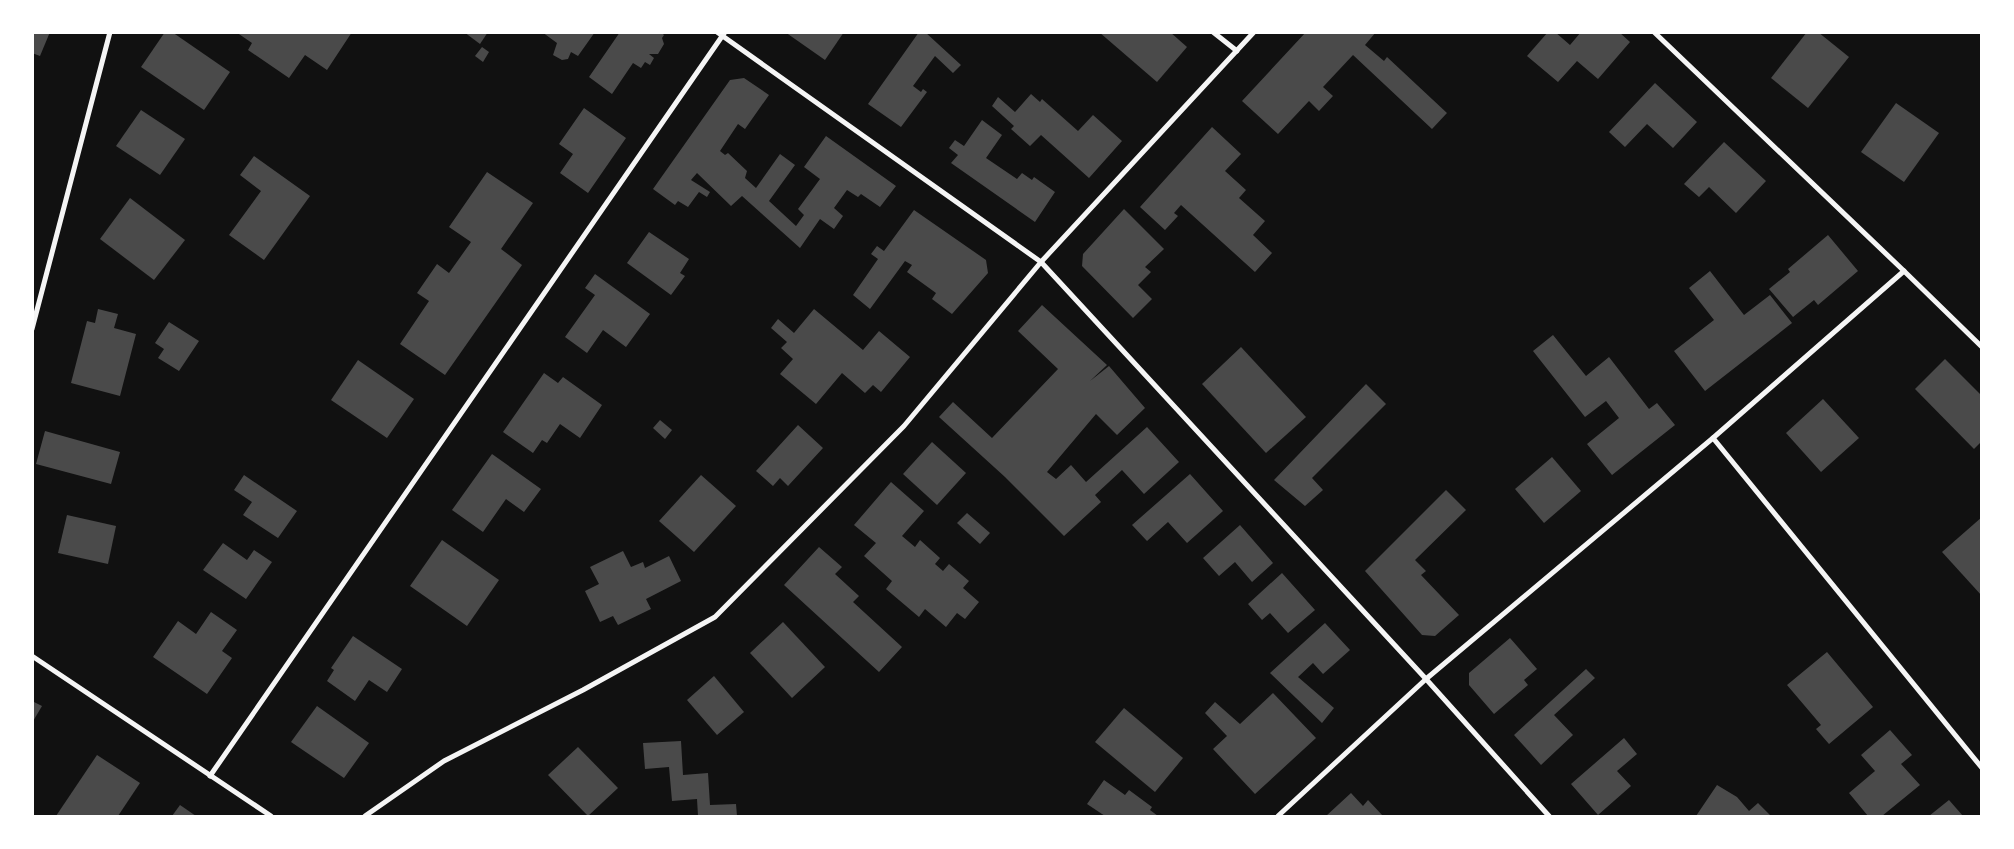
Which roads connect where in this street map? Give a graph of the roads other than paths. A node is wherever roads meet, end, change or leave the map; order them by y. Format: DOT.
graph roads {
  1 [pos="110,32"];
  2 [pos="1213,32"];
  3 [pos="1254,32"];
  4 [pos="1654,32"];
  5 [pos="721,34"];
  6 [pos="1237,51"];
  7 [pos="1041,262"];
  8 [pos="1904,271"];
  9 [pos="32,330"];
  10 [pos="1982,347"];
  11 [pos="1713,438"];
  12 [pos="32,656"];
  13 [pos="1426,679"];
  14 [pos="1982,768"];
  15 [pos="210,776"];
  16 [pos="271,816"];
  17 [pos="365,816"];
  18 [pos="1278,816"];
  19 [pos="1549,816"];
  1 -- 9 [label="street"];
  2 -- 6 [label="street"];
  3 -- 6 [label="street"];
  4 -- 8 [label="street"];
  5 -- 7 [label="street"];
  5 -- 15 [label="street"];
  6 -- 7 [label="street"];
  7 -- 13 [label="street"];
  7 -- 17 [label="street"];
  8 -- 10 [label="street"];
  8 -- 11 [label="street"];
  11 -- 13 [label="street"];
  11 -- 14 [label="street"];
  12 -- 15 [label="street"];
  13 -- 18 [label="street"];
  13 -- 19 [label="street"];
  15 -- 16 [label="street"];
}
